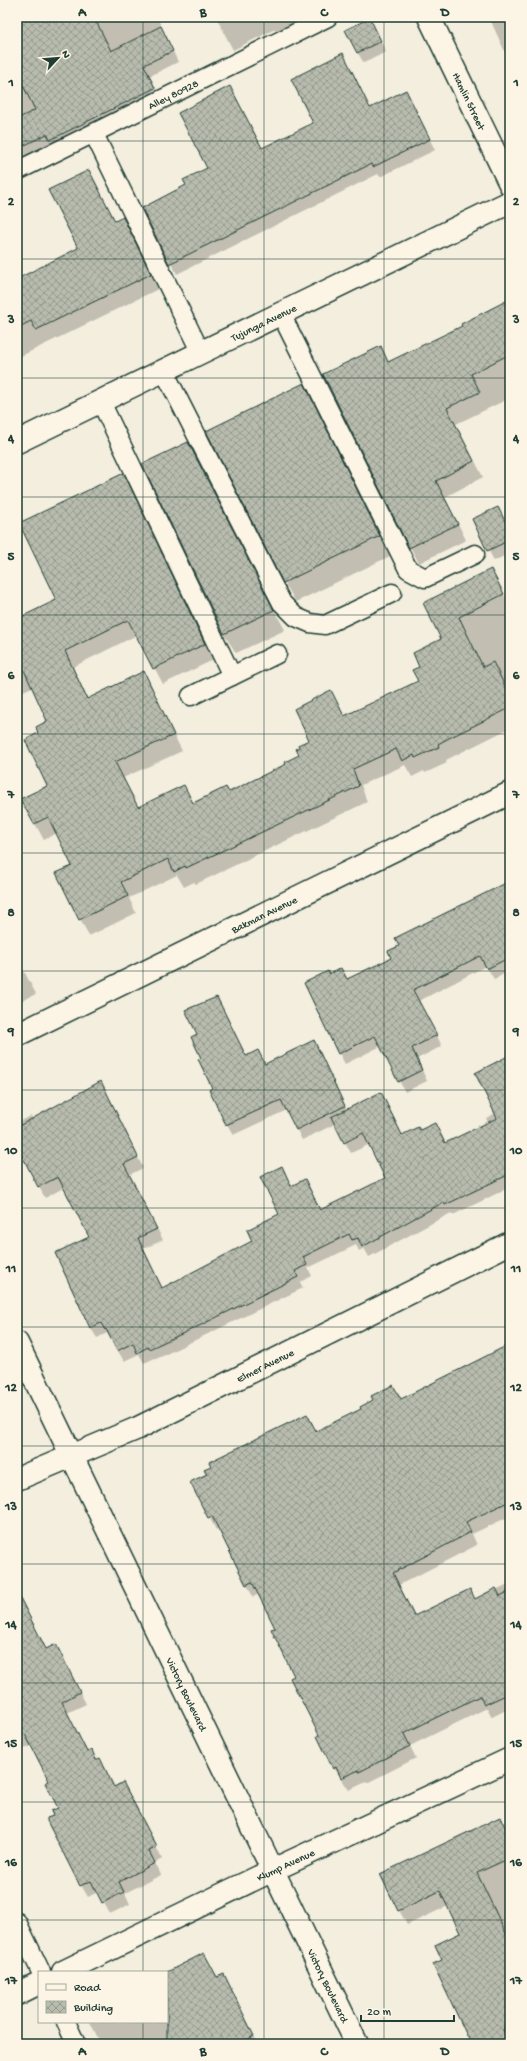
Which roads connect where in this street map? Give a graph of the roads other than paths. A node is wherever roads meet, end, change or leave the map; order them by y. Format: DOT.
graph roads {
  1 [pos="328,17"];
  2 [pos="429,17"];
  3 [pos="94,134"];
  4 [pos="17,171"];
  5 [pos="510,184"];
  6 [pos="510,202"];
  7 [pos="281,314"];
  8 [pos="201,353"];
  9 [pos="164,371"];
  10 [pos="101,402"];
  11 [pos="17,442"];
  12 [pos="475,554"];
  13 [pos="392,593"];
  14 [pos="277,654"];
  15 [pos="232,676"];
  16 [pos="191,696"];
  17 [pos="510,793"];
  18 [pos="17,1034"];
  19 [pos="510,1243"];
  20 [pos="17,1343"];
  21 [pos="73,1456"];
  22 [pos="17,1479"];
  23 [pos="510,1759"];
  24 [pos="273,1870"];
  25 [pos="17,1922"];
  26 [pos="41,1971"];
  27 [pos="65,1971"];
  28 [pos="38,1984"];
  29 [pos="17,1994"];
  30 [pos="66,2023"];
  31 [pos="76,2044"];
  32 [pos="357,2044"];
  1 -- 3 [label="lane, Alley 80928"];
  2 -- 5 [label="street, Hamlin Street"];
  3 -- 4 [label="lane, Alley 80928"];
  3 -- 8 [label="lane"];
  6 -- 7 [label="street, Tujunga Avenue"];
  7 -- 8 [label="street, Tujunga Avenue"];
  7 -- 12 [label="lane"];
  8 -- 9 [label="street, Tujunga Avenue"];
  9 -- 10 [label="street, Tujunga Avenue"];
  9 -- 13 [label="lane"];
  10 -- 11 [label="street, Tujunga Avenue"];
  10 -- 15 [label="lane"];
  14 -- 15 [label="lane"];
  15 -- 16 [label="lane"];
  17 -- 18 [label="street, Bakman Avenue"];
  19 -- 21 [label="street, Elmer Avenue"];
  20 -- 21 [label="street, Victory Boulevard"];
  21 -- 22 [label="street, Elmer Avenue"];
  21 -- 24 [label="street, Victory Boulevard"];
  23 -- 24 [label="street, Klump Avenue"];
  24 -- 27 [label="street, Klump Avenue"];
  24 -- 32 [label="street, Victory Boulevard"];
  25 -- 26 [label="lane"];
  28 -- 29 [label="street"];
  30 -- 31 [label="lane"];
}
